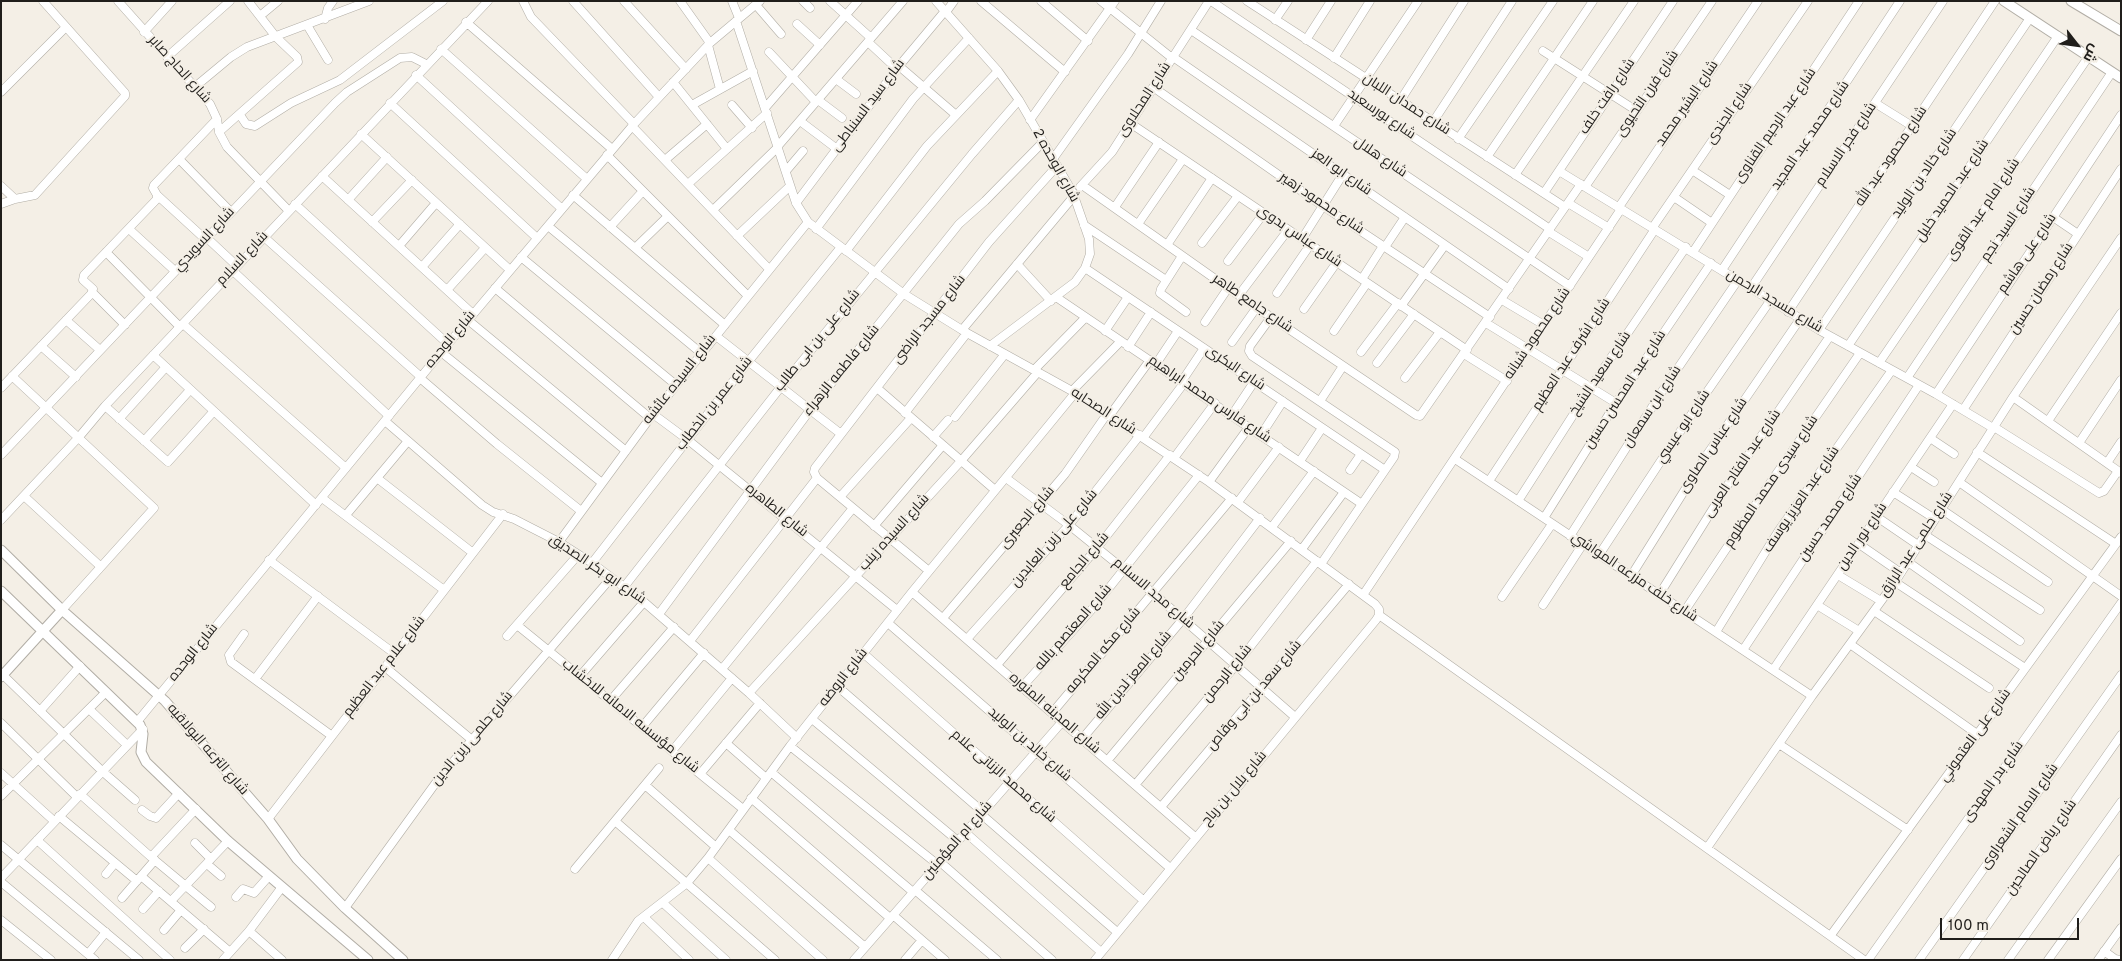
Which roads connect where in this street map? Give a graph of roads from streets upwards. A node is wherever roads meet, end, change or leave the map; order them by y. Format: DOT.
graph roads {
  1 [pos="43,1"];
  2 [pos="118,1"];
  3 [pos="172,1"];
  4 [pos="230,1"];
  5 [pos="248,1"];
  6 [pos="278,1"];
  7 [pos="333,1"];
  8 [pos="369,1"];
  9 [pos="443,1"];
  10 [pos="488,1"];
  11 [pos="523,1"];
  12 [pos="573,1"];
  13 [pos="624,1"];
  14 [pos="680,1"];
  15 [pos="803,1"];
  16 [pos="830,1"];
  17 [pos="858,1"];
  18 [pos="903,1"];
  19 [pos="936,1"];
  20 [pos="954,1"];
  21 [pos="981,1"];
  22 [pos="1041,1"];
  23 [pos="1101,1"];
  24 [pos="1115,1"];
  25 [pos="1161,1"];
  26 [pos="1210,1"];
  27 [pos="1247,1"];
  28 [pos="1288,1"];
  29 [pos="1331,1"];
  30 [pos="1370,1"];
  31 [pos="1418,1"];
  32 [pos="1464,1"];
  33 [pos="1512,1"];
  34 [pos="1553,1"];
  35 [pos="1593,1"];
  36 [pos="1634,1"];
  37 [pos="1673,1"];
  38 [pos="1712,1"];
  39 [pos="1758,1"];
  40 [pos="1808,1"];
  41 [pos="1859,1"];
  42 [pos="1900,1"];
  43 [pos="1942,1"];
  44 [pos="1994,1"];
  45 [pos="2004,1"];
  46 [pos="2071,1"];
  47 [pos="734,2"];
  48 [pos="758,3"];
  49 [pos="2086,5"];
  50 [pos="810,8"];
  51 [pos="1110,9"];
  52 [pos="945,11"];
  53 [pos="260,16"];
  54 [pos="846,16"];
  55 [pos="2030,18"];
  56 [pos="325,19"];
  57 [pos="738,19"];
  58 [pos="1275,20"];
  59 [pos="466,22"];
  60 [pos="797,24"];
  61 [pos="307,25"];
  62 [pos="66,27"];
  63 [pos="1191,30"];
  64 [pos="144,32"];
  65 [pos="2121,32"];
  66 [pos="781,34"];
  67 [pos="1140,34"];
  68 [pos="2058,36"];
  69 [pos="276,37"];
  70 [pos="969,38"];
  71 [pos="869,40"];
  72 [pos="1306,40"];
  73 [pos="1088,41"];
  74 [pos="709,44"];
  75 [pos="820,45"];
  76 [pos="440,49"];
  77 [pos="1543,51"];
  78 [pos="769,52"];
  79 [pos="2089,56"];
  80 [pos="167,57"];
  81 [pos="1173,57"];
  82 [pos="1334,58"];
  83 [pos="1554,59"];
  84 [pos="328,60"];
  85 [pos="426,64"];
  86 [pos="898,67"];
  87 [pos="686,69"];
  88 [pos="753,71"];
  89 [pos="998,71"];
  90 [pos="1065,72"];
  91 [pos="2112,72"];
  92 [pos="416,75"];
  93 [pos="792,77"];
  94 [pos="1582,77"];
  95 [pos="836,78"];
  96 [pos="2121,78"];
  97 [pos="1366,79"];
  98 [pos="340,80"];
  99 [pos="673,82"];
  100 [pos="196,86"];
  101 [pos="924,87"];
  102 [pos="1154,87"];
  103 [pos="720,89"];
  104 [pos="1,92"];
  105 [pos="347,92"];
  106 [pos="856,94"];
  107 [pos="1610,95"];
  108 [pos="659,97"];
  109 [pos="1353,97"];
  110 [pos="1018,100"];
  111 [pos="817,101"];
  112 [pos="1400,101"];
  113 [pos="390,103"];
  114 [pos="1875,103"];
  115 [pos="692,105"];
  116 [pos="732,105"];
  117 [pos="766,110"];
  118 [pos="1637,111"];
  119 [pos="240,115"];
  120 [pos="956,115"];
  121 [pos="2121,115"];
  122 [pos="842,118"];
  123 [pos="217,119"];
  124 [pos="1030,120"];
  125 [pos="800,121"];
  126 [pos="1433,122"];
  127 [pos="1130,123"];
  128 [pos="707,124"];
  129 [pos="633,125"];
  130 [pos="1334,126"];
  131 [pos="1912,126"];
  132 [pos="752,128"];
  133 [pos="219,132"];
  134 [pos="362,134"];
  135 [pos="1458,139"];
  136 [pos="1043,142"];
  137 [pos="1159,142"];
  138 [pos="778,147"];
  139 [pos="727,149"];
  140 [pos="837,149"];
  141 [pos="803,151"];
  142 [pos="610,152"];
  143 [pos="387,157"];
  144 [pos="1487,157"];
  145 [pos="179,159"];
  146 [pos="1183,159"];
  147 [pos="665,160"];
  148 [pos="1055,163"];
  149 [pos="2121,169"];
  150 [pos="1692,170"];
  151 [pos="786,171"];
  152 [pos="1559,171"];
  153 [pos="1343,174"];
  154 [pos="1515,175"];
  155 [pos="322,176"];
  156 [pos="1212,178"];
  157 [pos="587,179"];
  158 [pos="412,180"];
  159 [pos="259,182"];
  160 [pos="688,184"];
  161 [pos="1082,184"];
  162 [pos="1,186"];
  163 [pos="790,186"];
  164 [pos="1583,186"];
  165 [pos="643,191"];
  166 [pos="1074,194"];
  167 [pos="1544,194"];
  168 [pos="158,195"];
  169 [pos="573,195"];
  170 [pos="1730,195"];
  171 [pos="1238,196"];
  172 [pos="1674,197"];
  173 [pos="16,198"];
  174 [pos="348,200"];
  175 [pos="436,203"];
  176 [pos="796,203"];
  177 [pos="1,204"];
  178 [pos="295,204"];
  179 [pos="1567,205"];
  180 [pos="1323,206"];
  181 [pos="1115,207"];
  182 [pos="1620,208"];
  183 [pos="562,209"];
  184 [pos="713,210"];
  185 [pos="288,211"];
  186 [pos="231,212"];
  187 [pos="1264,213"];
  188 [pos="668,216"];
  189 [pos="1405,217"];
  190 [pos="2053,217"];
  191 [pos="372,222"];
  192 [pos="808,222"];
  193 [pos="1712,223"];
  194 [pos="460,224"];
  195 [pos="1138,224"];
  196 [pos="1084,225"];
  197 [pos="548,226"];
  198 [pos="610,227"];
  199 [pos="1609,228"];
  200 [pos="1654,228"];
  201 [pos="129,229"];
  202 [pos="816,229"];
  203 [pos="1288,230"];
  204 [pos="1549,231"];
  205 [pos="2078,234"];
  206 [pos="737,236"];
  207 [pos="264,237"];
  208 [pos="206,238"];
  209 [pos="537,238"];
  210 [pos="2121,238"];
  211 [pos="1302,239"];
  212 [pos="1202,243"];
  213 [pos="1310,244"];
  214 [pos="1445,244"];
  215 [pos="1167,245"];
  216 [pos="399,246"];
  217 [pos="1384,247"];
  218 [pos="486,248"];
  219 [pos="635,248"];
  220 [pos="843,249"];
  221 [pos="1689,250"];
  222 [pos="106,252"];
  223 [pos="521,256"];
  224 [pos="1182,256"];
  225 [pos="1589,257"];
  226 [pos="1530,259"];
  227 [pos="1228,261"];
  228 [pos="1337,262"];
  229 [pos="1711,263"];
  230 [pos="1017,264"];
  231 [pos="422,267"];
  232 [pos="235,268"];
  233 [pos="1085,268"];
  234 [pos="770,269"];
  235 [pos="510,270"];
  236 [pos="1722,270"];
  237 [pos="175,271"];
  238 [pos="874,272"];
  239 [pos="1424,273"];
  240 [pos="1166,280"];
  241 [pos="1738,280"];
  242 [pos="1364,281"];
  243 [pos="1570,286"];
  244 [pos="495,288"];
  245 [pos="1228,288"];
  246 [pos="1751,288"];
  247 [pos="1509,289"];
  248 [pos="447,290"];
  249 [pos="92,292"];
  250 [pos="1277,293"];
  251 [pos="904,294"];
  252 [pos="1239,295"];
  253 [pos="748,296"];
  254 [pos="1128,297"];
  255 [pos="150,298"];
  256 [pos="1054,299"];
  257 [pos="1502,300"];
  258 [pos="1770,301"];
  259 [pos="1399,304"];
  260 [pos="1257,307"];
  261 [pos="1304,310"];
  262 [pos="1151,312"];
  263 [pos="1186,312"];
  264 [pos="1788,312"];
  265 [pos="935,313"];
  266 [pos="2121,313"];
  267 [pos="1414,314"];
  268 [pos="471,317"];
  269 [pos="1271,317"];
  270 [pos="1085,318"];
  271 [pos="1800,319"];
  272 [pos="66,320"];
  273 [pos="1488,320"];
  274 [pos="1204,322"];
  275 [pos="725,324"];
  276 [pos="125,325"];
  277 [pos="181,325"];
  278 [pos="1544,325"];
  279 [pos="1819,330"];
  280 [pos="965,331"];
  281 [pos="1105,331"];
  282 [pos="1178,331"];
  283 [pos="1334,331"];
  284 [pos="1440,332"];
  285 [pos="716,336"];
  286 [pos="1830,336"];
  287 [pos="1120,342"];
  288 [pos="1232,342"];
  289 [pos="448,344"];
  290 [pos="41,346"];
  291 [pos="990,346"];
  292 [pos="1848,346"];
  293 [pos="1128,347"];
  294 [pos="1204,348"];
  295 [pos="1529,349"];
  296 [pos="100,350"];
  297 [pos="441,352"];
  298 [pos="1361,352"];
  299 [pos="1466,352"];
  300 [pos="1860,353"];
  301 [pos="702,354"];
  302 [pos="1005,354"];
  303 [pos="153,355"];
  304 [pos="748,362"];
  305 [pos="1153,362"];
  306 [pos="1377,363"];
  307 [pos="1879,363"];
  308 [pos="1343,366"];
  309 [pos="166,367"];
  310 [pos="1563,369"];
  311 [pos="1892,370"];
  312 [pos="1036,371"];
  313 [pos="12,376"];
  314 [pos="76,377"];
  315 [pos="420,377"];
  316 [pos="1405,378"];
  317 [pos="1907,378"];
  318 [pos="2121,380"];
  319 [pos="1507,381"];
  320 [pos="1183,382"];
  321 [pos="1254,382"];
  322 [pos="676,385"];
  323 [pos="1919,385"];
  324 [pos="1591,387"];
  325 [pos="1,388"];
  326 [pos="780,388"];
  327 [pos="876,388"];
  328 [pos="190,390"];
  329 [pos="1074,392"];
  330 [pos="1936,394"];
  331 [pos="2014,397"];
  332 [pos="1283,401"];
  333 [pos="1320,401"];
  334 [pos="1215,403"];
  335 [pos="1616,403"];
  336 [pos="1953,404"];
  337 [pos="105,406"];
  338 [pos="46,407"];
  339 [pos="810,410"];
  340 [pos="1963,410"];
  341 [pos="214,411"];
  342 [pos="1424,413"];
  343 [pos="908,415"];
  344 [pos="1108,415"];
  345 [pos="1232,415"];
  346 [pos="652,416"];
  347 [pos="387,418"];
  348 [pos="119,419"];
  349 [pos="2048,421"];
  350 [pos="1249,427"];
  351 [pos="1993,427"];
  352 [pos="1322,428"];
  353 [pos="841,434"];
  354 [pos="1261,435"];
  355 [pos="79,437"];
  356 [pos="934,437"];
  357 [pos="1141,437"];
  358 [pos="1930,438"];
  359 [pos="688,440"];
  360 [pos="144,441"];
  361 [pos="408,441"];
  362 [pos="2121,442"];
  363 [pos="2079,443"];
  364 [pos="943,445"];
  365 [pos="1279,447"];
  366 [pos="626,451"];
  367 [pos="1977,452"];
  368 [pos="1361,454"];
  369 [pos="1954,454"];
  370 [pos="1,455"];
  371 [pos="1172,457"];
  372 [pos="1455,459"];
  373 [pos="961,461"];
  374 [pos="1300,461"];
  375 [pos="2107,463"];
  376 [pos="719,465"];
  377 [pos="1911,467"];
  378 [pos="346,468"];
  379 [pos="1314,470"];
  380 [pos="1350,470"];
  381 [pos="1385,470"];
  382 [pos="2119,472"];
  383 [pos="1199,475"];
  384 [pos="377,478"];
  385 [pos="817,478"];
  386 [pos="1006,478"];
  387 [pos="1489,481"];
  388 [pos="1209,482"];
  389 [pos="1934,482"];
  390 [pos="1958,482"];
  391 [pos="602,483"];
  392 [pos="995,490"];
  393 [pos="750,491"];
  394 [pos="1344,492"];
  395 [pos="1893,492"];
  396 [pos="24,496"];
  397 [pos="840,497"];
  398 [pos="322,498"];
  399 [pos="1235,500"];
  400 [pos="1518,501"];
  401 [pos="1040,504"];
  402 [pos="1362,504"];
  403 [pos="316,505"];
  404 [pos="853,508"];
  405 [pos="1941,509"];
  406 [pos="582,511"];
  407 [pos="503,514"];
  408 [pos="346,516"];
  409 [pos="1877,517"];
  410 [pos="1260,518"];
  411 [pos="1544,518"];
  412 [pos="785,519"];
  413 [pos="1935,519"];
  414 [pos="1,520"];
  415 [pos="1552,524"];
  416 [pos="1069,525"];
  417 [pos="874,526"];
  418 [pos="1272,527"];
  419 [pos="1925,535"];
  420 [pos="1570,536"];
  421 [pos="889,538"];
  422 [pos="2118,540"];
  423 [pos="1291,541"];
  424 [pos="559,542"];
  425 [pos="1583,544"];
  426 [pos="1858,544"];
  427 [pos="1918,545"];
  428 [pos="821,548"];
  429 [pos="1097,548"];
  430 [pos="1302,549"];
  431 [pos="1,550"];
  432 [pos="473,553"];
  433 [pos="578,555"];
  434 [pos="1599,555"];
  435 [pos="269,560"];
  436 [pos="1319,562"];
  437 [pos="1908,562"];
  438 [pos="592,564"];
  439 [pos="100,566"];
  440 [pos="1124,570"];
  441 [pos="929,571"];
  442 [pos="1901,573"];
  443 [pos="1838,575"];
  444 [pos="855,576"];
  445 [pos="1631,576"];
  446 [pos="2093,576"];
  447 [pos="611,578"];
  448 [pos="1895,582"];
  449 [pos="2048,582"];
  450 [pos="1349,584"];
  451 [pos="624,587"];
  452 [pos="444,590"];
  453 [pos="1,591"];
  454 [pos="912,592"];
  455 [pos="1153,594"];
  456 [pos="1363,595"];
  457 [pos="1659,595"];
  458 [pos="318,596"];
  459 [pos="1502,596"];
  460 [pos="2121,596"];
  461 [pos="1881,601"];
  462 [pos="644,602"];
  463 [pos="2121,604"];
  464 [pos="1543,605"];
  465 [pos="1817,605"];
  466 [pos="62,610"];
  467 [pos="897,610"];
  468 [pos="2040,610"];
  469 [pos="1874,611"];
  470 [pos="1684,612"];
  471 [pos="658,614"];
  472 [pos="943,618"];
  473 [pos="1182,618"];
  474 [pos="1377,618"];
  475 [pos="888,623"];
  476 [pos="517,625"];
  477 [pos="674,627"];
  478 [pos="1859,631"];
  479 [pos="42,632"];
  480 [pos="1716,632"];
  481 [pos="244,634"];
  482 [pos="508,636"];
  483 [pos="967,639"];
  484 [pos="690,641"];
  485 [pos="1208,641"];
  486 [pos="2020,641"];
  487 [pos="1850,644"];
  488 [pos="1743,650"];
  489 [pos="548,651"];
  490 [pos="704,653"];
  491 [pos="863,653"];
  492 [pos="395,654"];
  493 [pos="997,665"];
  494 [pos="1236,665"];
  495 [pos="80,666"];
  496 [pos="385,667"];
  497 [pos="2025,668"];
  498 [pos="722,670"];
  499 [pos="1773,670"];
  500 [pos="2121,675"];
  501 [pos="2,676"];
  502 [pos="580,676"];
  503 [pos="732,678"];
  504 [pos="255,679"];
  505 [pos="837,686"];
  506 [pos="1022,687"];
  507 [pos="1262,688"];
  508 [pos="1989,688"];
  509 [pos="106,692"];
  510 [pos="749,693"];
  511 [pos="160,696"];
  512 [pos="1812,696"];
  513 [pos="610,701"];
  514 [pos="760,703"];
  515 [pos="89,709"];
  516 [pos="40,711"];
  517 [pos="1052,712"];
  518 [pos="1295,717"];
  519 [pos="812,719"];
  520 [pos="1062,722"];
  521 [pos="1,723"];
  522 [pos="140,725"];
  523 [pos="642,727"];
  524 [pos="64,734"];
  525 [pos="1977,734"];
  526 [pos="2121,735"];
  527 [pos="332,736"];
  528 [pos="796,738"];
  529 [pos="1082,738"];
  530 [pos="472,740"];
  531 [pos="726,743"];
  532 [pos="1779,744"];
  533 [pos="126,745"];
  534 [pos="790,746"];
  535 [pos="672,751"];
  536 [pos="1036,752"];
  537 [pos="38,759"];
  538 [pos="1107,760"];
  539 [pos="659,768"];
  540 [pos="102,771"];
  541 [pos="1,773"];
  542 [pos="700,774"];
  543 [pos="769,775"];
  544 [pos="1009,782"];
  545 [pos="14,784"];
  546 [pos="644,785"];
  547 [pos="1135,785"];
  548 [pos="179,793"];
  549 [pos="1,796"];
  550 [pos="79,796"];
  551 [pos="751,798"];
  552 [pos="135,800"];
  553 [pos="2121,802"];
  554 [pos="1161,807"];
  555 [pos="196,809"];
  556 [pos="743,809"];
  557 [pos="142,810"];
  558 [pos="982,813"];
  559 [pos="57,819"];
  560 [pos="268,819"];
  561 [pos="615,821"];
  562 [pos="728,830"];
  563 [pos="1908,830"];
  564 [pos="965,832"];
  565 [pos="1195,837"];
  566 [pos="36,840"];
  567 [pos="228,841"];
  568 [pos="958,841"];
  569 [pos="194,844"];
  570 [pos="1,845"];
  571 [pos="716,846"];
  572 [pos="1707,848"];
  573 [pos="708,858"];
  574 [pos="153,859"];
  575 [pos="2121,859"];
  576 [pos="18,860"];
  577 [pos="209,861"];
  578 [pos="115,863"];
  579 [pos="938,863"];
  580 [pos="1170,868"];
  581 [pos="575,869"];
  582 [pos="106,874"];
  583 [pos="221,876"];
  584 [pos="270,876"];
  585 [pos="1,878"];
  586 [pos="139,878"];
  587 [pos="1,882"];
  588 [pos="688,883"];
  589 [pos="185,886"];
  590 [pos="282,887"];
  591 [pos="159,891"];
  592 [pos="914,891"];
  593 [pos="236,897"];
  594 [pos="122,898"];
  595 [pos="1143,900"];
  596 [pos="171,901"];
  597 [pos="663,903"];
  598 [pos="211,907"];
  599 [pos="345,908"];
  600 [pos="143,909"];
  601 [pos="181,910"];
  602 [pos="644,916"];
  603 [pos="891,916"];
  604 [pos="1,920"];
  605 [pos="2121,928"];
  606 [pos="204,929"];
  607 [pos="164,930"];
  608 [pos="249,931"];
  609 [pos="106,932"];
  610 [pos="1117,932"];
  611 [pos="1831,936"];
  612 [pos="922,940"];
  613 [pos="865,947"];
  614 [pos="185,948"];
  615 [pos="2104,951"];
  616 [pos="230,952"];
  617 [pos="1102,952"];
  618 [pos="88,954"];
  619 [pos="134,958"];
  620 [pos="364,959"];
  621 [pos="51,960"];
  622 [pos="95,960"];
  623 [pos="170,960"];
  624 [pos="223,960"];
  625 [pos="282,960"];
  626 [pos="403,960"];
  627 [pos="612,960"];
  628 [pos="689,960"];
  629 [pos="726,960"];
  630 [pos="774,960"];
  631 [pos="822,960"];
  632 [pos="854,960"];
  633 [pos="905,960"];
  634 [pos="945,960"];
  635 [pos="997,960"];
  636 [pos="1052,960"];
  637 [pos="1095,960"];
  638 [pos="1864,960"];
  639 [pos="1868,960"];
  640 [pos="1919,960"];
  641 [pos="1963,960"];
  642 [pos="2008,960"];
  643 [pos="2048,960"];
  644 [pos="2098,960"];
  645 [pos="2120,960"];
  1 -- 62 [label="street"];
  2 -- 64 [label="street, شارع الحاج صابر"];
  3 -- 64 [label="street"];
  4 -- 80 [label="street"];
  5 -- 53 [label="street"];
  6 -- 53 [label="street"];
  7 -- 56 [label="street"];
  8 -- 56 [label="street"];
  9 -- 98 [label="street"];
  10 -- 59 [label="street, شارع السلام"];
  11 -- 129 [label="street"];
  12 -- 108 [label="street"];
  13 -- 87 [label="street"];
  14 -- 74 [label="street"];
  15 -- 50 [label="street"];
  16 -- 54 [label="street"];
  17 -- 54 [label="street"];
  18 -- 71 [label="street"];
  19 -- 52 [label="street, شارع الوحده 2"];
  20 -- 52 [label="street, شارع سيد السنباطى"];
  21 -- 90 [label="street"];
  22 -- 73 [label="street"];
  23 -- 51 [label="street, شارع ابو العز"];
  24 -- 51 [label="street"];
  25 -- 67 [label="street, شارع مسجد الراضى"];
  26 -- 63 [label="street, شارع المحلاوى"];
  26 -- 109 [label="street, شارع بورسعيد"];
  27 -- 58 [label="street, شارع حمدان اللبان"];
  28 -- 58 [label="street"];
  29 -- 72 [label="street"];
  30 -- 82 [label="street"];
  31 -- 97 [label="street"];
  32 -- 112 [label="street"];
  33 -- 126 [label="street"];
  34 -- 135 [label="street"];
  35 -- 83 [label="street"];
  36 -- 94 [label="street"];
  37 -- 107 [label="street, شارع رافت خلف"];
  38 -- 118 [label="street, شارع فرن التحيوى"];
  39 -- 182 [label="street, شارع البشير محمد"];
  40 -- 150 [label="street, شارع الجندى"];
  41 -- 170 [label="street, شارع عبد الرحيم القناوى"];
  42 -- 236 [label="street, شارع محمد عبد المجيد"];
  43 -- 114 [label="street, شارع فجر الاسلام"];
  44 -- 131 [label="street, شارع محمود عبد الله"];
  45 -- 55 [label="street"];
  46 -- 49 [label="street"];
  47 -- 57 [label="street, شارع الصحابه"];
  48 -- 57 [label="street, شارع الوحده"];
  48 -- 66 [label="street"];
  49 -- 65 [label="street"];
  51 -- 67 [label="street, شارع ابو العز"];
  51 -- 73 [label="street"];
  52 -- 70 [label="street, شارع الوحده 2"];
  52 -- 86 [label="street, شارع سيد السنباطى"];
  53 -- 69 [label="street"];
  54 -- 71 [label="street"];
  54 -- 75 [label="street"];
  55 -- 68 [label="street"];
  55 -- 279 [label="street, شارع خالد بن الوليد"];
  56 -- 61 [label="street"];
  57 -- 74 [label="street, شارع الوحده"];
  57 -- 88 [label="street, شارع الصحابه"];
  58 -- 72 [label="street, شارع حمدان اللبان"];
  59 -- 76 [label="street, شارع السلام"];
  59 -- 142 [label="street"];
  60 -- 75 [label="street"];
  61 -- 69 [label="street"];
  61 -- 84 [label="street"];
  62 -- 104 [label="street"];
  62 -- 173 [label="street"];
  63 -- 81 [label="street, شارع المحلاوى"];
  63 -- 130 [label="street, شارع هلال"];
  64 -- 80 [label="street, شارع الحاج صابر"];
  67 -- 81 [label="street, شارع ابو العز"];
  67 -- 148 [label="street, شارع مسجد الراضى"];
  68 -- 79 [label="street"];
  68 -- 292 [label="street, شارع عبد الحميد خليل"];
  69 -- 100 [label="street"];
  69 -- 119 [label="street"];
  70 -- 89 [label="street, شارع الوحده 2"];
  70 -- 101 [label="street"];
  71 -- 86 [label="street"];
  71 -- 95 [label="street"];
  72 -- 82 [label="street, شارع حمدان اللبان"];
  73 -- 90 [label="street"];
  74 -- 87 [label="street, شارع الوحده"];
  74 -- 103 [label="street"];
  75 -- 93 [label="street"];
  76 -- 85 [label="street, شارع السلام"];
  76 -- 157 [label="street"];
  77 -- 83 [label="street"];
  78 -- 93 [label="street"];
  79 -- 91 [label="street"];
  79 -- 307 [label="street, شارع امام عبد القوى"];
  80 -- 100 [label="street, شارع الحاج صابر"];
  81 -- 102 [label="street, شارع المحلاوى"];
  81 -- 153 [label="street, شارع ابو العز"];
  82 -- 97 [label="street, شارع حمدان اللبان"];
  83 -- 94 [label="street"];
  83 -- 144 [label="street"];
  85 -- 92 [label="street, شارع السلام"];
  85 -- 105 [label="street, شارع السويدي"];
  86 -- 101 [label="street"];
  86 -- 140 [label="street, شارع سيد السنباطى"];
  87 -- 99 [label="street, شارع الوحده"];
  88 -- 103 [label="street"];
  88 -- 117 [label="street, شارع الصحابه"];
  89 -- 110 [label="street, شارع الوحده 2"];
  89 -- 120 [label="street, شارع عمر بن الخطاب"];
  90 -- 124 [label="street"];
  91 -- 96 [label="street"];
  91 -- 317 [label="street, شارع السيد نجم"];
  92 -- 113 [label="street, شارع السلام"];
  92 -- 183 [label="street"];
  93 -- 111 [label="street"];
  93 -- 117 [label="street"];
  94 -- 107 [label="street"];
  94 -- 154 [label="street"];
  95 -- 106 [label="street"];
  95 -- 111 [label="street"];
  97 -- 109 [label="street"];
  97 -- 112 [label="street, شارع حمدان اللبان"];
  98 -- 105 [label="street"];
  98 -- 119 [label="street"];
  99 -- 108 [label="street, شارع الوحده"];
  99 -- 115 [label="street"];
  100 -- 123 [label="street, شارع الحاج صابر"];
  101 -- 120 [label="street"];
  101 -- 202 [label="street"];
  102 -- 127 [label="street, شارع المحلاوى"];
  102 -- 180 [label="street, شارع محمود زهير"];
  103 -- 115 [label="street"];
  105 -- 159 [label="street, شارع السويدي"];
  107 -- 118 [label="street"];
  107 -- 152 [label="street, شارع رافت خلف"];
  108 -- 129 [label="street, شارع الوحده"];
  109 -- 130 [label="street"];
  109 -- 204 [label="street, شارع بورسعيد"];
  110 -- 124 [label="street, شارع الوحده 2"];
  110 -- 238 [label="street, شارع على بن ابى طالب"];
  111 -- 122 [label="street"];
  111 -- 125 [label="street"];
  112 -- 126 [label="street, شارع حمدان اللبان"];
  113 -- 134 [label="street, شارع السلام"];
  113 -- 209 [label="street"];
  114 -- 131 [label="street"];
  114 -- 246 [label="street, شارع فجر الاسلام"];
  115 -- 128 [label="street"];
  116 -- 132 [label="street"];
  117 -- 132 [label="street"];
  117 -- 138 [label="street, شارع الصحابه"];
  118 -- 164 [label="street, شارع فرن التحيوى"];
  119 -- 133 [label="street"];
  120 -- 220 [label="street, شارع عمر بن الخطاب"];
  121 -- 190 [label="street, شارع على هاشم"];
  123 -- 133 [label="street, شارع الحاج صابر"];
  123 -- 145 [label="street"];
  124 -- 136 [label="street, شارع الوحده 2"];
  125 -- 138 [label="street"];
  125 -- 140 [label="street"];
  126 -- 135 [label="street, شارع حمدان اللبان"];
  127 -- 137 [label="street, شارع عباس بدوى"];
  127 -- 161 [label="street, شارع المحلاوى"];
  128 -- 139 [label="street"];
  128 -- 147 [label="street"];
  129 -- 142 [label="street, شارع الوحده"];
  129 -- 147 [label="street"];
  130 -- 226 [label="street, شارع هلال"];
  131 -- 264 [label="street, شارع محمود عبد الله"];
  132 -- 139 [label="street"];
  133 -- 159 [label="street, شارع الحاج صابر"];
  134 -- 143 [label="street"];
  134 -- 155 [label="street, شارع السلام"];
  135 -- 144 [label="street, شارع حمدان اللبان"];
  136 -- 148 [label="street, شارع الوحده 2"];
  136 -- 251 [label="street, شارع فاطمه الزهراء"];
  137 -- 146 [label="street, شارع عباس بدوى"];
  137 -- 181 [label="street"];
  138 -- 151 [label="street, شارع الصحابه"];
  138 -- 184 [label="street"];
  139 -- 160 [label="street"];
  140 -- 176 [label="street, شارع سيد السنباطى"];
  141 -- 151 [label="street"];
  142 -- 157 [label="street, شارع الوحده"];
  142 -- 165 [label="street"];
  143 -- 158 [label="street"];
  143 -- 174 [label="street"];
  144 -- 154 [label="street, شارع حمدان اللبان"];
  145 -- 168 [label="street"];
  145 -- 186 [label="street"];
  146 -- 156 [label="street, شارع عباس بدوى"];
  146 -- 195 [label="street"];
  147 -- 160 [label="street"];
  148 -- 166 [label="street, شارع الوحده 2"];
  148 -- 265 [label="street, شارع مسجد الراضى"];
  149 -- 205 [label="street, شارع رمضان حسين"];
  150 -- 170 [label="street"];
  150 -- 172 [label="street, شارع الجندى"];
  151 -- 163 [label="street, شارع الصحابه"];
  152 -- 164 [label="street, شارع مسجد الرحمن"];
  152 -- 167 [label="street, شارع رافت خلف"];
  153 -- 180 [label="street"];
  153 -- 189 [label="street, شارع ابو العز"];
  154 -- 167 [label="street, شارع حمدان اللبان"];
  155 -- 174 [label="street"];
  155 -- 178 [label="street, شارع السلام"];
  156 -- 171 [label="street, شارع عباس بدوى"];
  156 -- 215 [label="street"];
  157 -- 169 [label="street, شارع الوحده"];
  158 -- 175 [label="street"];
  158 -- 191 [label="street"];
  159 -- 185 [label="street, شارع الحاج صابر"];
  159 -- 186 [label="street, شارع السويدي"];
  160 -- 184 [label="street"];
  161 -- 166 [label="street, شارع المحلاوى"];
  161 -- 181 [label="street, شارع جامع طاهر"];
  162 -- 173 [label="street"];
  163 -- 176 [label="street, شارع الصحابه"];
  163 -- 206 [label="street"];
  164 -- 179 [label="street, شارع فرن التحيوى"];
  164 -- 182 [label="street, شارع مسجد الرحمن"];
  165 -- 188 [label="street"];
  165 -- 198 [label="street"];
  166 -- 196 [label="street, شارع الوحده 2"];
  166 -- 230 [label="street, شارع المحلاوى"];
  167 -- 179 [label="street, شارع حمدان اللبان"];
  168 -- 201 [label="street"];
  168 -- 208 [label="street, شارع ابو بكر الصديق"];
  169 -- 183 [label="street, شارع الوحده"];
  169 -- 198 [label="street"];
  170 -- 193 [label="street, شارع عبد الرحيم القناوى"];
  171 -- 187 [label="street, شارع عباس بدوى"];
  171 -- 212 [label="street"];
  172 -- 193 [label="street"];
  172 -- 200 [label="street, شارع الجندى"];
  173 -- 177 [label="street"];
  174 -- 191 [label="street"];
  175 -- 194 [label="street"];
  175 -- 216 [label="street"];
  176 -- 192 [label="street, شارع الصحابه"];
  178 -- 185 [label="street, شارع السلام"];
  178 -- 289 [label="street"];
  179 -- 199 [label="street, شارع حمدان اللبان"];
  179 -- 204 [label="street, شارع فرن التحيوى"];
  180 -- 211 [label="street"];
  180 -- 217 [label="street, شارع محمود زهير"];
  181 -- 195 [label="street, شارع جامع طاهر"];
  182 -- 199 [label="street, شارع محمود شبانه"];
  182 -- 200 [label="street, شارع مسجد الرحمن"];
  183 -- 197 [label="street, شارع الوحده"];
  184 -- 206 [label="street"];
  185 -- 207 [label="street, شارع السلام"];
  186 -- 208 [label="street, شارع السويدي"];
  187 -- 203 [label="street, شارع عباس بدوى"];
  187 -- 227 [label="street"];
  188 -- 219 [label="street"];
  188 -- 253 [label="street"];
  189 -- 214 [label="street, شارع ابو العز"];
  189 -- 217 [label="street"];
  190 -- 205 [label="street"];
  190 -- 330 [label="street, شارع على هاشم"];
  191 -- 216 [label="street"];
  192 -- 202 [label="street, شارع الصحابه"];
  192 -- 234 [label="street, شارع السيده عائشه"];
  193 -- 221 [label="street, شارع عبد الرحيم القناوى"];
  194 -- 218 [label="street"];
  194 -- 231 [label="street"];
  195 -- 215 [label="street, شارع جامع طاهر"];
  196 -- 233 [label="street, شارع الوحده 2"];
  196 -- 240 [label="street"];
  197 -- 209 [label="street, شارع الوحده"];
  197 -- 301 [label="street"];
  198 -- 219 [label="street"];
  199 -- 225 [label="street, شارع محمود شبانه"];
  200 -- 221 [label="street, شارع مسجد الرحمن"];
  200 -- 310 [label="street, شارع اشرف عبد العظيم"];
  201 -- 222 [label="street"];
  201 -- 237 [label="street"];
  202 -- 220 [label="street, شارع الصحابه"];
  203 -- 211 [label="street, شارع عباس بدوى"];
  203 -- 252 [label="street"];
  204 -- 225 [label="street, شارع بورسعيد"];
  204 -- 226 [label="street, شارع فرن التحيوى"];
  205 -- 340 [label="street, شارع رمضان حسين"];
  206 -- 234 [label="street"];
  207 -- 232 [label="street, شارع السلام"];
  207 -- 315 [label="street"];
  208 -- 232 [label="street, شارع ابو بكر الصديق"];
  208 -- 237 [label="street, شارع السويدي"];
  209 -- 223 [label="street, شارع الوحده"];
  210 -- 331 [label="street, شارع حلمى عبد الرازق"];
  211 -- 213 [label="street, شارع عباس بدوى"];
  213 -- 228 [label="street, شارع عباس بدوى"];
  213 -- 250 [label="street"];
  214 -- 239 [label="street"];
  214 -- 247 [label="street, شارع ابو العز"];
  215 -- 224 [label="street, شارع جامع طاهر"];
  216 -- 231 [label="street"];
  217 -- 239 [label="street, شارع محمود زهير"];
  217 -- 242 [label="street"];
  218 -- 235 [label="street"];
  218 -- 248 [label="street"];
  219 -- 275 [label="street"];
  220 -- 238 [label="street, شارع الصحابه"];
  220 -- 304 [label="street, شارع عمر بن الخطاب"];
  221 -- 229 [label="street, شارع مسجد الرحمن"];
  221 -- 324 [label="street, شارع سعيد الشيخ"];
  222 -- 249 [label="street"];
  222 -- 255 [label="street"];
  223 -- 235 [label="street, شارع الوحده"];
  223 -- 322 [label="street"];
  224 -- 240 [label="street"];
  224 -- 245 [label="street, شارع جامع طاهر"];
  225 -- 243 [label="street, شارع محمود شبانه"];
  226 -- 243 [label="street, شارع هلال"];
  226 -- 247 [label="street, شارع فرن التحيوى"];
  228 -- 242 [label="street, شارع عباس بدوى"];
  228 -- 261 [label="street"];
  229 -- 236 [label="street, شارع مسجد الرحمن"];
  229 -- 335 [label="street, شارع عبد المحسن حسين"];
  230 -- 256 [label="street, شارع فارس محمد ابراهيم"];
  230 -- 280 [label="street, شارع المحلاوى"];
  231 -- 248 [label="street"];
  232 -- 277 [label="street, شارع السلام"];
  232 -- 347 [label="street, شارع ابو بكر الصديق"];
  233 -- 254 [label="street, شارع البكرى"];
  233 -- 256 [label="street"];
  234 -- 253 [label="street, شارع السيده عائشه"];
  235 -- 244 [label="street, شارع الوحده"];
  236 -- 241 [label="street, شارع مسجد الرحمن"];
  237 -- 255 [label="street, شارع السويدي"];
  238 -- 251 [label="street, شارع الصحابه"];
  238 -- 326 [label="street, شارع على بن ابى طالب"];
  239 -- 259 [label="street"];
  239 -- 273 [label="street, شارع محمود زهير"];
  240 -- 263 [label="street"];
  241 -- 246 [label="street, شارع مسجد الرحمن"];
  241 -- 420 [label="street, شارع ابن سمعان"];
  242 -- 259 [label="street, شارع عباس بدوى"];
  242 -- 283 [label="street"];
  243 -- 278 [label="street, شارع محمود شبانه"];
  244 -- 268 [label="street, شارع الوحده"];
  244 -- 346 [label="street, شارع الطاهره"];
  245 -- 252 [label="street, شارع جامع طاهر"];
  245 -- 274 [label="street"];
  246 -- 258 [label="street, شارع مسجد الرحمن"];
  247 -- 257 [label="street, شارع فرن التحيوى"];
  248 -- 268 [label="street"];
  249 -- 272 [label="street"];
  249 -- 276 [label="street"];
  251 -- 265 [label="street, شارع الصحابه"];
  251 -- 339 [label="street, شارع فاطمه الزهراء"];
  252 -- 260 [label="street, شارع جامع طاهر"];
  253 -- 275 [label="street, شارع السيده عائشه"];
  254 -- 262 [label="street, شارع البكرى"];
  254 -- 281 [label="street"];
  255 -- 276 [label="street, شارع السويدي"];
  255 -- 277 [label="street"];
  256 -- 270 [label="street, شارع فارس محمد ابراهيم"];
  256 -- 291 [label="street"];
  257 -- 273 [label="street, شارع فرن التحيوى"];
  257 -- 278 [label="street"];
  258 -- 264 [label="street, شارع مسجد الرحمن"];
  258 -- 434 [label="street, شارع ابو عيسي"];
  259 -- 267 [label="street, شارع عباس بدوى"];
  259 -- 298 [label="street"];
  260 -- 269 [label="street, شارع جامع طاهر"];
  260 -- 288 [label="street"];
  262 -- 282 [label="street, شارع البكرى"];
  262 -- 293 [label="street"];
  264 -- 271 [label="street, شارع مسجد الرحمن"];
  265 -- 280 [label="street, شارع الصحابه"];
  265 -- 327 [label="street, شارع مسجد الراضى"];
  266 -- 349 [label="street"];
  267 -- 284 [label="street, شارع عباس بدوى"];
  267 -- 306 [label="street"];
  268 -- 289 [label="street, شارع الوحده"];
  268 -- 366 [label="street"];
  269 -- 308 [label="street, شارع جامع طاهر"];
  269 -- 333 [label="street"];
  270 -- 281 [label="street, شارع فارس محمد ابراهيم"];
  270 -- 312 [label="street"];
  271 -- 279 [label="street, شارع مسجد الرحمن"];
  271 -- 445 [label="street, شارع عباس الصاوى"];
  272 -- 290 [label="street"];
  272 -- 296 [label="street"];
  273 -- 295 [label="street, شارع محمود زهير"];
  273 -- 299 [label="street, شارع فرن التحيوى"];
  275 -- 285 [label="street, شارع السيده عائشه"];
  276 -- 296 [label="street, شارع السويدي"];
  277 -- 303 [label="street, شارع السلام"];
  277 -- 378 [label="street"];
  278 -- 295 [label="street, شارع محمود شبانه"];
  279 -- 286 [label="street, شارع مسجد الرحمن"];
  280 -- 291 [label="street, شارع الصحابه"];
  280 -- 343 [label="street, شارع المحلاوى"];
  281 -- 287 [label="street, شارع فارس محمد ابراهيم"];
  282 -- 294 [label="street, شارع البكرى"];
  282 -- 305 [label="street, شارع الجعبرى"];
  284 -- 299 [label="street, شارع عباس بدوى"];
  284 -- 316 [label="street"];
  285 -- 301 [label="street, شارع السيده عائشه"];
  285 -- 304 [label="street"];
  286 -- 292 [label="street, شارع مسجد الرحمن"];
  286 -- 457 [label="street, شارع عبد الفتاح العربى"];
  287 -- 293 [label="street, شارع فارس محمد ابراهيم"];
  287 -- 329 [label="street, شارع الروضه"];
  289 -- 297 [label="street, شارع الوحده"];
  290 -- 313 [label="street"];
  290 -- 314 [label="street"];
  291 -- 302 [label="street, شارع الصحابه"];
  292 -- 300 [label="street, شارع مسجد الرحمن"];
  293 -- 305 [label="street, شارع فارس محمد ابراهيم"];
  294 -- 320 [label="street, شارع على زين العابدين"];
  294 -- 321 [label="street, شارع البكرى"];
  295 -- 310 [label="street, شارع محمود زهير"];
  295 -- 319 [label="street, شارع محمود شبانه"];
  296 -- 314 [label="street, شارع السويدي"];
  297 -- 315 [label="street, شارع الوحده"];
  297 -- 391 [label="street"];
  299 -- 319 [label="street, شارع عباس بدوى"];
  299 -- 342 [label="street, شارع فرن التحيوى"];
  300 -- 307 [label="street, شارع مسجد الرحمن"];
  300 -- 470 [label="street, شارع سيدى محمد المظلوم"];
  301 -- 322 [label="street, شارع السيده عائشه"];
  302 -- 312 [label="street, شارع الصحابه"];
  302 -- 356 [label="street"];
  303 -- 309 [label="street"];
  303 -- 337 [label="street, شارع السلام"];
  304 -- 326 [label="street"];
  304 -- 359 [label="street, شارع عمر بن الخطاب"];
  305 -- 320 [label="street, شارع فارس محمد ابراهيم"];
  305 -- 344 [label="street, شارع الجعبرى"];
  307 -- 311 [label="street, شارع مسجد الرحمن"];
  308 -- 333 [label="street"];
  308 -- 342 [label="street, شارع جامع طاهر"];
  309 -- 328 [label="street"];
  309 -- 348 [label="street"];
  310 -- 324 [label="street, شارع محمود زهير"];
  310 -- 387 [label="street, شارع اشرف عبد العظيم"];
  311 -- 317 [label="street, شارع مسجد الرحمن"];
  311 -- 480 [label="street, شارع عبد العزيز يوسف"];
  312 -- 329 [label="street, شارع الصحابه"];
  312 -- 373 [label="street, شارع السيده زينب"];
  313 -- 325 [label="street"];
  313 -- 338 [label="street"];
  314 -- 338 [label="street, شارع السويدي"];
  315 -- 347 [label="street, شارع الوحده"];
  315 -- 406 [label="street"];
  317 -- 323 [label="street, شارع مسجد الرحمن"];
  318 -- 363 [label="street"];
  319 -- 372 [label="street, شارع محمود شبانه"];
  320 -- 334 [label="street, شارع فارس محمد ابراهيم"];
  320 -- 357 [label="street, شارع على زين العابدين"];
  321 -- 332 [label="street, شارع البكرى"];
  321 -- 345 [label="street"];
  322 -- 346 [label="street, شارع السيده عائشه"];
  323 -- 330 [label="street, شارع مسجد الرحمن"];
  323 -- 488 [label="street, شارع محمد حسين"];
  324 -- 335 [label="street, شارع محمود زهير"];
  324 -- 400 [label="street, شارع سعيد الشيخ"];
  326 -- 339 [label="street"];
  326 -- 376 [label="street, شارع على بن ابى طالب"];
  327 -- 343 [label="street"];
  327 -- 353 [label="street, شارع مسجد الراضى"];
  328 -- 341 [label="street"];
  328 -- 360 [label="street"];
  329 -- 344 [label="street, شارع الصحابه"];
  329 -- 386 [label="street, شارع الروضه"];
  330 -- 336 [label="street, شارع مسجد الرحمن"];
  331 -- 349 [label="street"];
  331 -- 351 [label="street, شارع حلمى عبد الرازق"];
  332 -- 352 [label="street, شارع البكرى"];
  332 -- 354 [label="street"];
  333 -- 381 [label="street, شارع الرحمن"];
  334 -- 345 [label="street, شارع فارس محمد ابراهيم"];
  334 -- 371 [label="street, شارع الجامع"];
  335 -- 411 [label="street, شارع عبد المحسن حسين"];
  336 -- 340 [label="street, شارع مسجد الرحمن"];
  336 -- 358 [label="street, شارع نور الدين"];
  337 -- 348 [label="street"];
  337 -- 355 [label="street, شارع السلام"];
  338 -- 355 [label="street"];
  338 -- 370 [label="street, شارع السويدي"];
  339 -- 353 [label="street"];
  339 -- 393 [label="street, شارع فاطمه الزهراء"];
  340 -- 351 [label="street, شارع مسجد الرحمن"];
  341 -- 360 [label="street"];
  341 -- 403 [label="street"];
  343 -- 356 [label="street"];
  343 -- 397 [label="street, شارع المحلاوى"];
  344 -- 357 [label="street, شارع الصحابه"];
  344 -- 401 [label="street, شارع الجعبرى"];
  345 -- 350 [label="street, شارع فارس محمد ابراهيم"];
  346 -- 359 [label="street, شارع الطاهره"];
  346 -- 366 [label="street, شارع السيده عائشه"];
  347 -- 361 [label="street, شارع ابو بكر الصديق"];
  347 -- 378 [label="street, شارع الوحده"];
  348 -- 360 [label="street"];
  349 -- 363 [label="street"];
  350 -- 354 [label="street, شارع فارس محمد ابراهيم"];
  350 -- 388 [label="street"];
  351 -- 367 [label="street, شارع حلمى عبد الرازق"];
  351 -- 382 [label="street, شارع مسجد الرحمن"];
  352 -- 368 [label="street, شارع البكرى"];
  352 -- 374 [label="street"];
  353 -- 385 [label="street, شارع مسجد الراضى"];
  354 -- 365 [label="street, شارع فارس محمد ابراهيم"];
  355 -- 396 [label="street, شارع السلام"];
  355 -- 439 [label="street"];
  356 -- 364 [label="street"];
  357 -- 371 [label="street, شارع الصحابه"];
  357 -- 416 [label="street, شارع على زين العابدين"];
  358 -- 369 [label="street"];
  358 -- 377 [label="street, شارع نور الدين"];
  359 -- 376 [label="street, شارع الطاهره"];
  359 -- 438 [label="street, شارع عمر بن الخطاب"];
  361 -- 384 [label="street"];
  361 -- 407 [label="street, شارع ابو بكر الصديق"];
  362 -- 375 [label="street"];
  363 -- 375 [label="street"];
  364 -- 373 [label="street"];
  364 -- 417 [label="street"];
  365 -- 374 [label="street, شارع فارس محمد ابراهيم"];
  365 -- 399 [label="street, شارع مكه المكرمه"];
  366 -- 391 [label="street, شارع السيده عائشه"];
  367 -- 390 [label="street, شارع حلمى عبد الرازق"];
  367 -- 422 [label="street"];
  368 -- 380 [label="street"];
  368 -- 381 [label="street, شارع البكرى"];
  371 -- 383 [label="street, شارع الصحابه"];
  371 -- 429 [label="street, شارع الجامع"];
  372 -- 387 [label="street, شارع خلف مزرعه المواشي"];
  372 -- 456 [label="street, شارع محمود شبانه"];
  373 -- 392 [label="street"];
  373 -- 421 [label="street, شارع السيده زينب"];
  374 -- 379 [label="street, شارع فارس محمد ابراهيم"];
  375 -- 382 [label="street"];
  376 -- 393 [label="street, شارع الطاهره"];
  376 -- 451 [label="street, شارع على بن ابى طالب"];
  377 -- 389 [label="street"];
  377 -- 395 [label="street, شارع نور الدين"];
  378 -- 398 [label="street, شارع الوحده"];
  379 -- 394 [label="street, شارع فارس محمد ابراهيم"];
  379 -- 418 [label="street"];
  381 -- 402 [label="street, شارع الرحمن"];
  383 -- 388 [label="street, شارع الصحابه"];
  383 -- 440 [label="street, شارع المعتصم بالله"];
  384 -- 408 [label="street"];
  384 -- 432 [label="street"];
  385 -- 397 [label="street"];
  385 -- 412 [label="street"];
  386 -- 392 [label="street, شارع الروضه"];
  386 -- 401 [label="street, شارع مجد الاسلام"];
  387 -- 400 [label="street, شارع خلف مزرعه المواشي"];
  388 -- 399 [label="street, شارع الصحابه"];
  390 -- 405 [label="street, شارع حلمى عبد الرازق"];
  390 -- 446 [label="street"];
  391 -- 406 [label="street, شارع السيده عائشه"];
  392 -- 441 [label="street, شارع الروضه"];
  393 -- 412 [label="street, شارع الطاهره"];
  393 -- 471 [label="street, شارع فاطمه الزهراء"];
  394 -- 402 [label="street, شارع فارس محمد ابراهيم"];
  394 -- 430 [label="street"];
  395 -- 409 [label="street, شارع نور الدين"];
  395 -- 413 [label="street"];
  396 -- 414 [label="street, شارع السلام"];
  396 -- 439 [label="street"];
  397 -- 404 [label="street"];
  398 -- 403 [label="street, شارع الوحده"];
  398 -- 408 [label="street"];
  399 -- 410 [label="street, شارع الصحابه"];
  399 -- 455 [label="street, شارع مكه المكرمه"];
  400 -- 411 [label="street, شارع خلف مزرعه المواشي"];
  401 -- 416 [label="street, شارع مجد الاسلام"];
  401 -- 472 [label="street, شارع الجعبرى"];
  402 -- 436 [label="street, شارع الرحمن"];
  403 -- 435 [label="street, شارع الوحده"];
  404 -- 417 [label="street"];
  404 -- 428 [label="street"];
  405 -- 413 [label="street, شارع حلمى عبد الرازق"];
  405 -- 449 [label="street"];
  406 -- 424 [label="street, شارع السيده عائشه"];
  407 -- 424 [label="street, شارع ابو بكر الصديق"];
  407 -- 432 [label="street, شارع علام عبد العظيم"];
  408 -- 452 [label="street"];
  409 -- 426 [label="street, شارع نور الدين"];
  409 -- 427 [label="street"];
  410 -- 418 [label="street, شارع الصحابه"];
  410 -- 473 [label="street, شارع المعز لدين الله"];
  411 -- 415 [label="street, شارع خلف مزرعه المواشي"];
  412 -- 428 [label="street, شارع الطاهره"];
  412 -- 484 [label="street"];
  413 -- 419 [label="street, شارع حلمى عبد الرازق"];
  415 -- 420 [label="street, شارع خلف مزرعه المواشي"];
  415 -- 459 [label="street"];
  416 -- 429 [label="street, شارع مجد الاسلام"];
  416 -- 483 [label="street, شارع على زين العابدين"];
  417 -- 421 [label="street"];
  418 -- 423 [label="street, شارع الصحابه"];
  419 -- 427 [label="street, شارع حلمى عبد الرازق"];
  419 -- 468 [label="street"];
  420 -- 425 [label="street, شارع خلف مزرعه المواشي"];
  421 -- 441 [label="street"];
  421 -- 444 [label="street, شارع السيده زينب"];
  422 -- 446 [label="street, شارع على العتموني"];
  423 -- 430 [label="street, شارع الصحابه"];
  423 -- 485 [label="street, شارع الحرمين"];
  424 -- 433 [label="street, شارع ابو بكر الصديق"];
  425 -- 434 [label="street, شارع خلف مزرعه المواشي"];
  425 -- 464 [label="street"];
  426 -- 442 [label="street"];
  426 -- 443 [label="street, شارع نور الدين"];
  427 -- 437 [label="street, شارع حلمى عبد الرازق"];
  428 -- 444 [label="street, شارع الطاهره"];
  428 -- 498 [label="street"];
  429 -- 440 [label="street, شارع مجد الاسلام"];
  429 -- 493 [label="street, شارع الجامع"];
  430 -- 436 [label="street, شارع الصحابه"];
  431 -- 466 [label="street, شارع الترعه البولاقيه"];
  432 -- 452 [label="street, شارع علام عبد العظيم"];
  433 -- 438 [label="street, شارع ابو بكر الصديق"];
  433 -- 476 [label="street"];
  434 -- 445 [label="street, شارع خلف مزرعه المواشي"];
  435 -- 458 [label="street"];
  435 -- 511 [label="street, شارع الوحده"];
  436 -- 450 [label="street, شارع الصحابه"];
  436 -- 494 [label="street, شارع الرحمن"];
  437 -- 442 [label="street, شارع حلمى عبد الرازق"];
  437 -- 486 [label="street"];
  438 -- 447 [label="street, شارع ابو بكر الصديق"];
  439 -- 466 [label="street"];
  440 -- 455 [label="street, شارع مجد الاسلام"];
  440 -- 506 [label="street, شارع المعتصم بالله"];
  441 -- 454 [label="street, شارع الروضه"];
  442 -- 448 [label="street, شارع حلمى عبد الرازق"];
  443 -- 461 [label="street"];
  443 -- 465 [label="street, شارع نور الدين"];
  444 -- 467 [label="street, شارع الطاهره"];
  444 -- 510 [label="street, شارع السيده زينب"];
  445 -- 457 [label="street, شارع خلف مزرعه المواشي"];
  446 -- 460 [label="street"];
  446 -- 497 [label="street, شارع على العتموني"];
  447 -- 451 [label="street, شارع ابو بكر الصديق"];
  447 -- 489 [label="street, شارع حلمى زين الدين"];
  448 -- 461 [label="street, شارع حلمى عبد الرازق"];
  448 -- 497 [label="street"];
  450 -- 456 [label="street, شارع الصحابه"];
  450 -- 507 [label="street, شارع سعد بن ابى وقاص"];
  451 -- 462 [label="street, شارع ابو بكر الصديق"];
  452 -- 492 [label="street, شارع علام عبد العظيم"];
  453 -- 479 [label="street"];
  454 -- 467 [label="street, شارع الروضه"];
  454 -- 472 [label="street, شارع المدينه المنوره"];
  455 -- 473 [label="street, شارع مجد الاسلام"];
  455 -- 517 [label="street, شارع مكه المكرمه"];
  456 -- 474 [label="street, شارع الصحابه"];
  457 -- 470 [label="street, شارع خلف مزرعه المواشي"];
  458 -- 492 [label="street"];
  458 -- 504 [label="street"];
  461 -- 469 [label="street, شارع حلمى عبد الرازق"];
  462 -- 471 [label="street, شارع ابو بكر الصديق"];
  462 -- 502 [label="street"];
  463 -- 639 [label="street, شارع بدر المهدى"];
  465 -- 478 [label="street"];
  465 -- 499 [label="street, شارع نور الدين"];
  466 -- 479 [label="street"];
  466 -- 511 [label="street, شارع الترعه البولاقيه"];
  467 -- 475 [label="street, شارع الروضه"];
  469 -- 478 [label="street, شارع حلمى عبد الرازق"];
  469 -- 508 [label="street"];
  470 -- 480 [label="street, شارع خلف مزرعه المواشي"];
  471 -- 477 [label="street, شارع ابو بكر الصديق"];
  472 -- 483 [label="street, شارع المدينه المنوره"];
  473 -- 485 [label="street, شارع مجد الاسلام"];
  473 -- 529 [label="street, شارع المعز لدين الله"];
  474 -- 518 [label="street, شارع بلال بن رباح"];
  474 -- 572 [label="street, شارع الصحابه"];
  475 -- 491 [label="street, شارع الروضه"];
  475 -- 536 [label="street, شارع خالد بن الوليد"];
  476 -- 482 [label="street"];
  476 -- 489 [label="street, شارع مؤسسه الامانه للاخشاب"];
  477 -- 484 [label="street, شارع ابو بكر الصديق"];
  477 -- 513 [label="street"];
  478 -- 487 [label="street, شارع حلمى عبد الرازق"];
  479 -- 495 [label="street"];
  479 -- 501 [label="street"];
  480 -- 488 [label="street, شارع خلف مزرعه المواشي"];
  481 -- 504 [label="street"];
  483 -- 493 [label="street, شارع المدينه المنوره"];
  484 -- 490 [label="street, شارع ابو بكر الصديق"];
  485 -- 494 [label="street, شارع مجد الاسلام"];
  485 -- 538 [label="street, شارع الحرمين"];
  487 -- 512 [label="street, شارع حلمى عبد الرازق"];
  487 -- 525 [label="street"];
  488 -- 499 [label="street, شارع خلف مزرعه المواشي"];
  489 -- 502 [label="street, شارع مؤسسه الامانه للاخشاب"];
  489 -- 530 [label="street, شارع حلمى زين الدين"];
  490 -- 498 [label="street, شارع ابو بكر الصديق"];
  490 -- 523 [label="street"];
  491 -- 505 [label="street, شارع الروضه"];
  491 -- 544 [label="street, شارع محمد الزناتى علام"];
  492 -- 496 [label="street, شارع علام عبد العظيم"];
  493 -- 506 [label="street, شارع المدينه المنوره"];
  494 -- 507 [label="street, شارع مجد الاسلام"];
  494 -- 547 [label="street, شارع الرحمن"];
  495 -- 509 [label="street"];
  495 -- 516 [label="street"];
  496 -- 527 [label="street, شارع علام عبد العظيم"];
  496 -- 530 [label="street"];
  497 -- 525 [label="street, شارع على العتموني"];
  498 -- 503 [label="street, شارع ابو بكر الصديق"];
  499 -- 512 [label="street, شارع خلف مزرعه المواشي"];
  500 -- 640 [label="street, شارع الامام الشعراوى"];
  501 -- 516 [label="street"];
  502 -- 513 [label="street, شارع مؤسسه الامانه للاخشاب"];
  503 -- 510 [label="street, شارع ابو بكر الصديق"];
  503 -- 535 [label="street"];
  504 -- 527 [label="street"];
  505 -- 519 [label="street, شارع الروضه"];
  505 -- 558 [label="street"];
  506 -- 517 [label="street, شارع المدينه المنوره"];
  507 -- 518 [label="street, شارع مجد الاسلام"];
  507 -- 554 [label="street, شارع سعد بن ابى وقاص"];
  509 -- 515 [label="street"];
  509 -- 522 [label="street"];
  510 -- 514 [label="street, شارع ابو بكر الصديق"];
  511 -- 522 [label="street, شارع الوحده"];
  511 -- 560 [label="street, شارع الترعه البولاقيه"];
  512 -- 532 [label="street, شارع حلمى عبد الرازق"];
  513 -- 523 [label="street, شارع مؤسسه الامانه للاخشاب"];
  514 -- 528 [label="street, شارع ابو بكر الصديق"];
  514 -- 531 [label="street"];
  515 -- 524 [label="street"];
  515 -- 533 [label="street"];
  516 -- 524 [label="street"];
  517 -- 520 [label="street, شارع المدينه المنوره"];
  518 -- 565 [label="street, شارع بلال بن رباح"];
  519 -- 528 [label="street, شارع الروضه"];
  519 -- 568 [label="street"];
  520 -- 529 [label="street, شارع المدينه المنوره"];
  520 -- 536 [label="street, شارع ام المؤمنين"];
  521 -- 537 [label="street"];
  522 -- 533 [label="street, شارع الوحده"];
  522 -- 548 [label="street"];
  523 -- 535 [label="street, شارع مؤسسه الامانه للاخشاب"];
  524 -- 537 [label="street"];
  524 -- 540 [label="street"];
  525 -- 563 [label="street, شارع على العتموني"];
  526 -- 641 [label="street, شارع رياض الصالحين"];
  527 -- 560 [label="street, شارع علام عبد العظيم"];
  528 -- 534 [label="street, شارع الروضه"];
  529 -- 538 [label="street, شارع المدينه المنوره"];
  530 -- 599 [label="street, شارع حلمى زين الدين"];
  531 -- 542 [label="street"];
  531 -- 543 [label="street"];
  532 -- 563 [label="street"];
  532 -- 572 [label="street, شارع حلمى عبد الرازق"];
  533 -- 540 [label="street, شارع الوحده"];
  534 -- 543 [label="street, شارع الروضه"];
  534 -- 579 [label="street"];
  535 -- 542 [label="street, شارع مؤسسه الامانه للاخشاب"];
  536 -- 544 [label="street, شارع ام المؤمنين"];
  536 -- 580 [label="street, شارع خالد بن الوليد"];
  537 -- 545 [label="street"];
  537 -- 550 [label="street"];
  538 -- 547 [label="street, شارع المدينه المنوره"];
  539 -- 546 [label="street"];
  540 -- 550 [label="street, شارع الوحده"];
  540 -- 552 [label="street"];
  541 -- 545 [label="street"];
  542 -- 556 [label="street, شارع مؤسسه الامانه للاخشاب"];
  543 -- 551 [label="street, شارع الروضه"];
  543 -- 592 [label="street"];
  544 -- 558 [label="street, شارع ام المؤمنين"];
  544 -- 595 [label="street, شارع محمد الزناتى علام"];
  545 -- 549 [label="street"];
  545 -- 559 [label="street"];
  546 -- 561 [label="street"];
  546 -- 571 [label="street"];
  547 -- 554 [label="street, شارع المدينه المنوره"];
  548 -- 555 [label="street"];
  548 -- 557 [label="street"];
  550 -- 559 [label="street, شارع الوحده"];
  550 -- 574 [label="street"];
  551 -- 556 [label="street, شارع الروضه"];
  551 -- 603 [label="street"];
  553 -- 642 [label="street"];
  554 -- 565 [label="street, شارع المدينه المنوره"];
  555 -- 567 [label="street"];
  555 -- 574 [label="street"];
  556 -- 562 [label="street, شارع الروضه"];
  558 -- 564 [label="street, شارع ام المؤمنين"];
  558 -- 610 [label="street"];
  559 -- 566 [label="street, شارع الوحده"];
  559 -- 578 [label="street"];
  560 -- 599 [label="street, شارع الترعه البولاقيه"];
  561 -- 581 [label="street"];
  561 -- 588 [label="street"];
  562 -- 571 [label="street, شارع الروضه"];
  562 -- 613 [label="street"];
  563 -- 611 [label="street, شارع على العتموني"];
  564 -- 568 [label="street, شارع ام المؤمنين"];
  564 -- 617 [label="street"];
  565 -- 580 [label="street, شارع بلال بن رباح"];
  566 -- 576 [label="street, شارع الوحده"];
  566 -- 623 [label="street"];
  567 -- 577 [label="street"];
  567 -- 584 [label="street"];
  568 -- 579 [label="street, شارع ام المؤمنين"];
  569 -- 577 [label="street"];
  570 -- 576 [label="street"];
  571 -- 573 [label="street, شارع الروضه"];
  572 -- 611 [label="street, شارع الصحابه"];
  573 -- 588 [label="street, شارع الروضه"];
  573 -- 631 [label="street"];
  574 -- 586 [label="street"];
  574 -- 589 [label="street"];
  575 -- 643 [label="street"];
  576 -- 585 [label="street, شارع الوحده"];
  576 -- 609 [label="street"];
  577 -- 583 [label="street"];
  577 -- 589 [label="street"];
  578 -- 582 [label="street"];
  578 -- 586 [label="street"];
  579 -- 592 [label="street, شارع ام المؤمنين"];
  579 -- 636 [label="street"];
  580 -- 595 [label="street, شارع بلال بن رباح"];
  584 -- 590 [label="street"];
  584 -- 593 [label="street"];
  586 -- 591 [label="street"];
  586 -- 594 [label="street"];
  587 -- 618 [label="street"];
  588 -- 597 [label="street, شارع الروضه"];
  588 -- 630 [label="street"];
  589 -- 596 [label="street"];
  589 -- 598 [label="street"];
  590 -- 608 [label="street"];
  590 -- 620 [label="street"];
  591 -- 596 [label="street"];
  591 -- 600 [label="street"];
  592 -- 603 [label="street, شارع ام المؤمنين"];
  592 -- 635 [label="street"];
  595 -- 610 [label="street, شارع بلال بن رباح"];
  596 -- 601 [label="street"];
  597 -- 602 [label="street, شارع الروضه"];
  597 -- 629 [label="street"];
  599 -- 626 [label="street, شارع الترعه البولاقيه"];
  601 -- 606 [label="street"];
  601 -- 607 [label="street"];
  602 -- 627 [label="street, شارع الروضه"];
  602 -- 628 [label="street"];
  603 -- 612 [label="street"];
  603 -- 613 [label="street, شارع ام المؤمنين"];
  604 -- 621 [label="street"];
  605 -- 615 [label="street"];
  606 -- 614 [label="street"];
  606 -- 616 [label="street"];
  608 -- 616 [label="street"];
  608 -- 625 [label="street"];
  609 -- 618 [label="street"];
  609 -- 619 [label="street"];
  610 -- 617 [label="street, شارع بلال بن رباح"];
  611 -- 638 [label="street, شارع الصحابه"];
  612 -- 633 [label="street"];
  612 -- 634 [label="street"];
  613 -- 632 [label="street, شارع ام المؤمنين"];
  615 -- 644 [label="street"];
  615 -- 645 [label="street"];
  616 -- 624 [label="street"];
  617 -- 637 [label="street, شارع بلال بن رباح"];
  618 -- 622 [label="street"];
}
